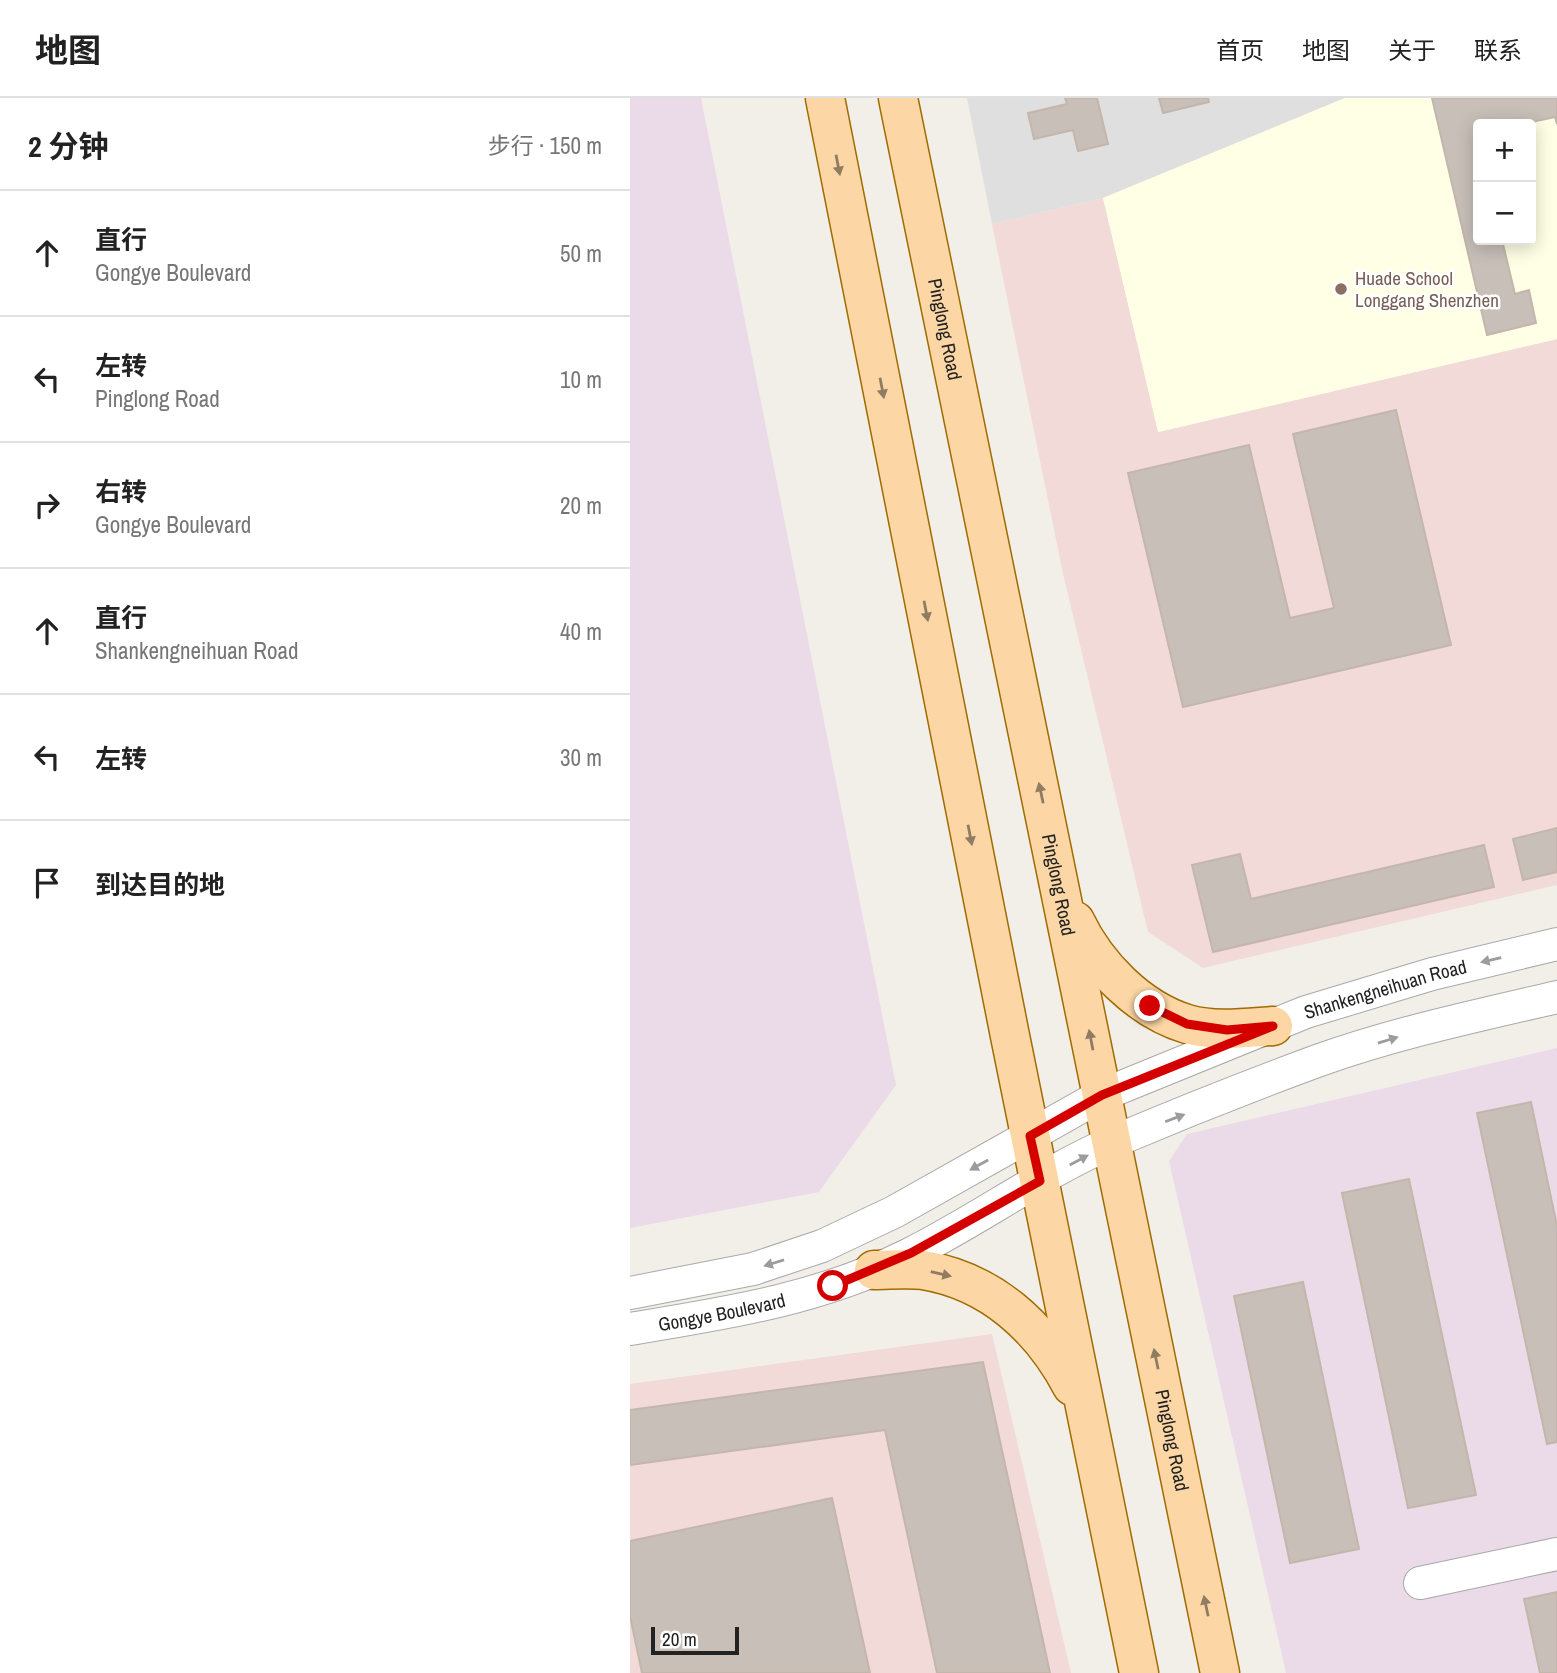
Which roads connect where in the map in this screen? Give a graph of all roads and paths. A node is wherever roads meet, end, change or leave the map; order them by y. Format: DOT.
graph roads {
  1 [pos="825,98"];
  2 [pos="898,98"];
  3 [pos="1062,894"];
  4 [pos="1557,944"];
  5 [pos="1557,996"];
  6 [pos="1273,1026"];
  7 [pos="1102,1095"];
  8 [pos="1030,1136"];
  9 [pos="1111,1143"];
  10 [pos="1040,1181"];
  11 [pos="874,1270"];
  12 [pos="630,1293"];
  13 [pos="630,1329"];
  14 [pos="1090,1431"];
  15 [pos="1557,1554"];
  16 [pos="1420,1583"];
  17 [pos="1139,1673"];
  18 [pos="1220,1673"];
  1 -- 8 [label="main road, one-way"];
  3 -- 2 [label="main road, Pinglong Road, one-way"];
  3 -- 6 [label="main road"];
  7 -- 3 [label="main road, Pinglong Road, one-way"];
  4 -- 6 [label="street, Shankengneihuan Road, one-way"];
  9 -- 5 [label="street, one-way"];
  6 -- 7 [label="street, Shankengneihuan Road"];
  7 -- 8 [label="street, Gongye Boulevard"];
  7 -- 9 [label="main road, Pinglong Road"];
  8 -- 10 [label="main road"];
  8 -- 12 [label="street, Gongye Boulevard, one-way"];
  10 -- 9 [label="street, Gongye Boulevard, one-way"];
  18 -- 9 [label="main road, Pinglong Road, one-way"];
  10 -- 11 [label="street, Gongye Boulevard"];
  10 -- 14 [label="main road"];
  11 -- 13 [label="street, Gongye Boulevard"];
  11 -- 14 [label="main road, one-way"];
  14 -- 17 [label="main road"];
  15 -- 16 [label="street"];
}
